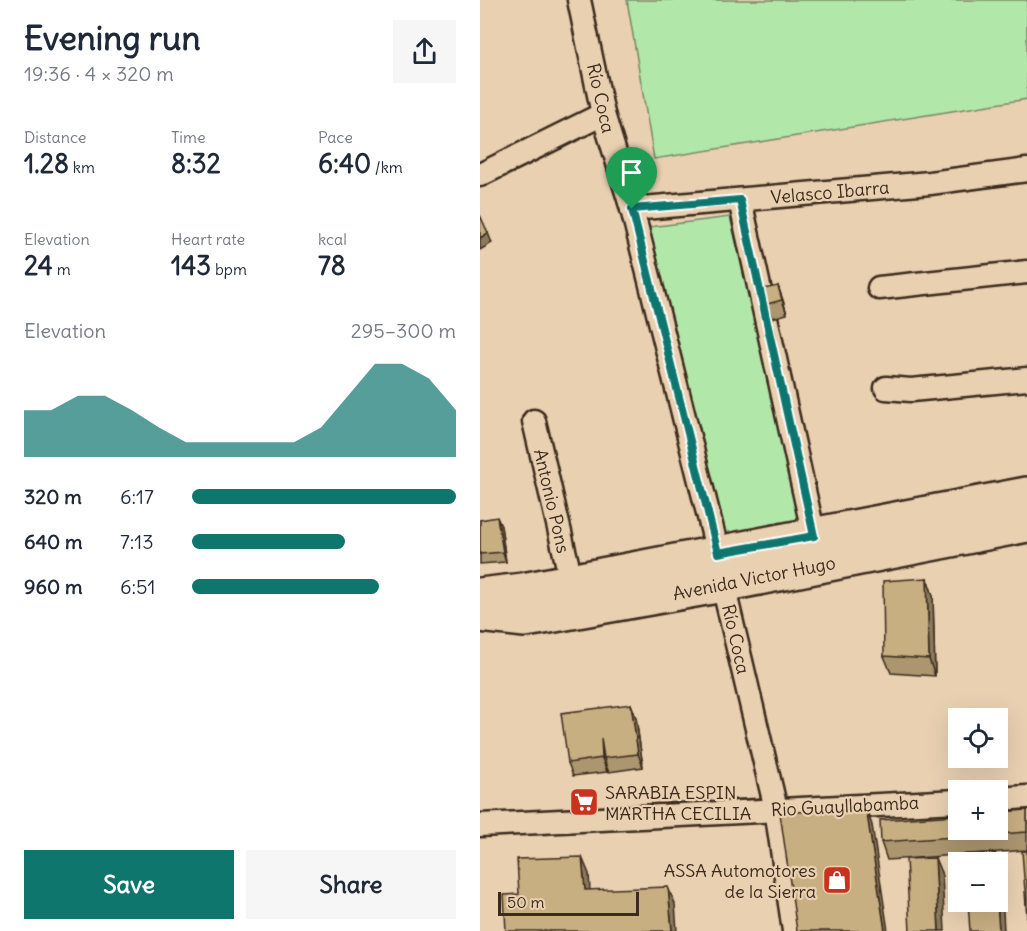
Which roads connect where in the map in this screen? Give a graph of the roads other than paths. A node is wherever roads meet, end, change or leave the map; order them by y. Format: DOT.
graph roads {
  1 [pos="579,0"];
  2 [pos="603,114"];
  3 [pos="1027,170"];
  4 [pos="480,175"];
  5 [pos="740,200"];
  6 [pos="632,209"];
  7 [pos="1027,272"];
  8 [pos="879,288"];
  9 [pos="1027,379"];
  10 [pos="885,388"];
  11 [pos="534,421"];
  12 [pos="1027,494"];
  13 [pos="1027,525"];
  14 [pos="814,536"];
  15 [pos="718,553"];
  16 [pos="571,580"];
  17 [pos="723,585"];
  18 [pos="480,596"];
  19 [pos="522,605"];
  20 [pos="480,607"];
  21 [pos="480,615"];
  22 [pos="480,630"];
  23 [pos="1027,797"];
  24 [pos="1008,798"];
  25 [pos="948,801"];
  26 [pos="776,809"];
  27 [pos="480,825"];
  28 [pos="794,931"];
  1 -- 2 [label="street, Río Coca"];
  2 -- 4 [label="street"];
  2 -- 6 [label="street, Río Coca"];
  3 -- 5 [label="street, Velasco Ibarra"];
  5 -- 6 [label="street, Velasco Ibarra"];
  5 -- 14 [label="street"];
  6 -- 15 [label="street, Río Coca"];
  7 -- 8 [label="street"];
  9 -- 10 [label="street"];
  11 -- 16 [label="street, Antonio Pons"];
  12 -- 14 [label="main road, Avenida Victor Hugo"];
  13 -- 17 [label="main road, Avenida Victor Hugo"];
  14 -- 15 [label="main road, Avenida Victor Hugo"];
  15 -- 16 [label="main road, Avenida Victor Hugo"];
  15 -- 17 [label="street, Río Coca"];
  16 -- 19 [label="main road, Avenida Victor Hugo"];
  17 -- 19 [label="main road, Avenida Victor Hugo"];
  17 -- 26 [label="street, Río Coca"];
  18 -- 19 [label="main road, Avenida Victor Hugo"];
  19 -- 20 [label="main road, Avenida Victor Hugo"];
  19 -- 21 [label="main road, Avenida Victor Hugo"];
  19 -- 22 [label="main road"];
  23 -- 24 [label="street"];
  25 -- 26 [label="street, Rio Guayllabamba"];
  26 -- 27 [label="street, Rio Guayllabamba"];
  26 -- 28 [label="street, Río Coca"];
}
